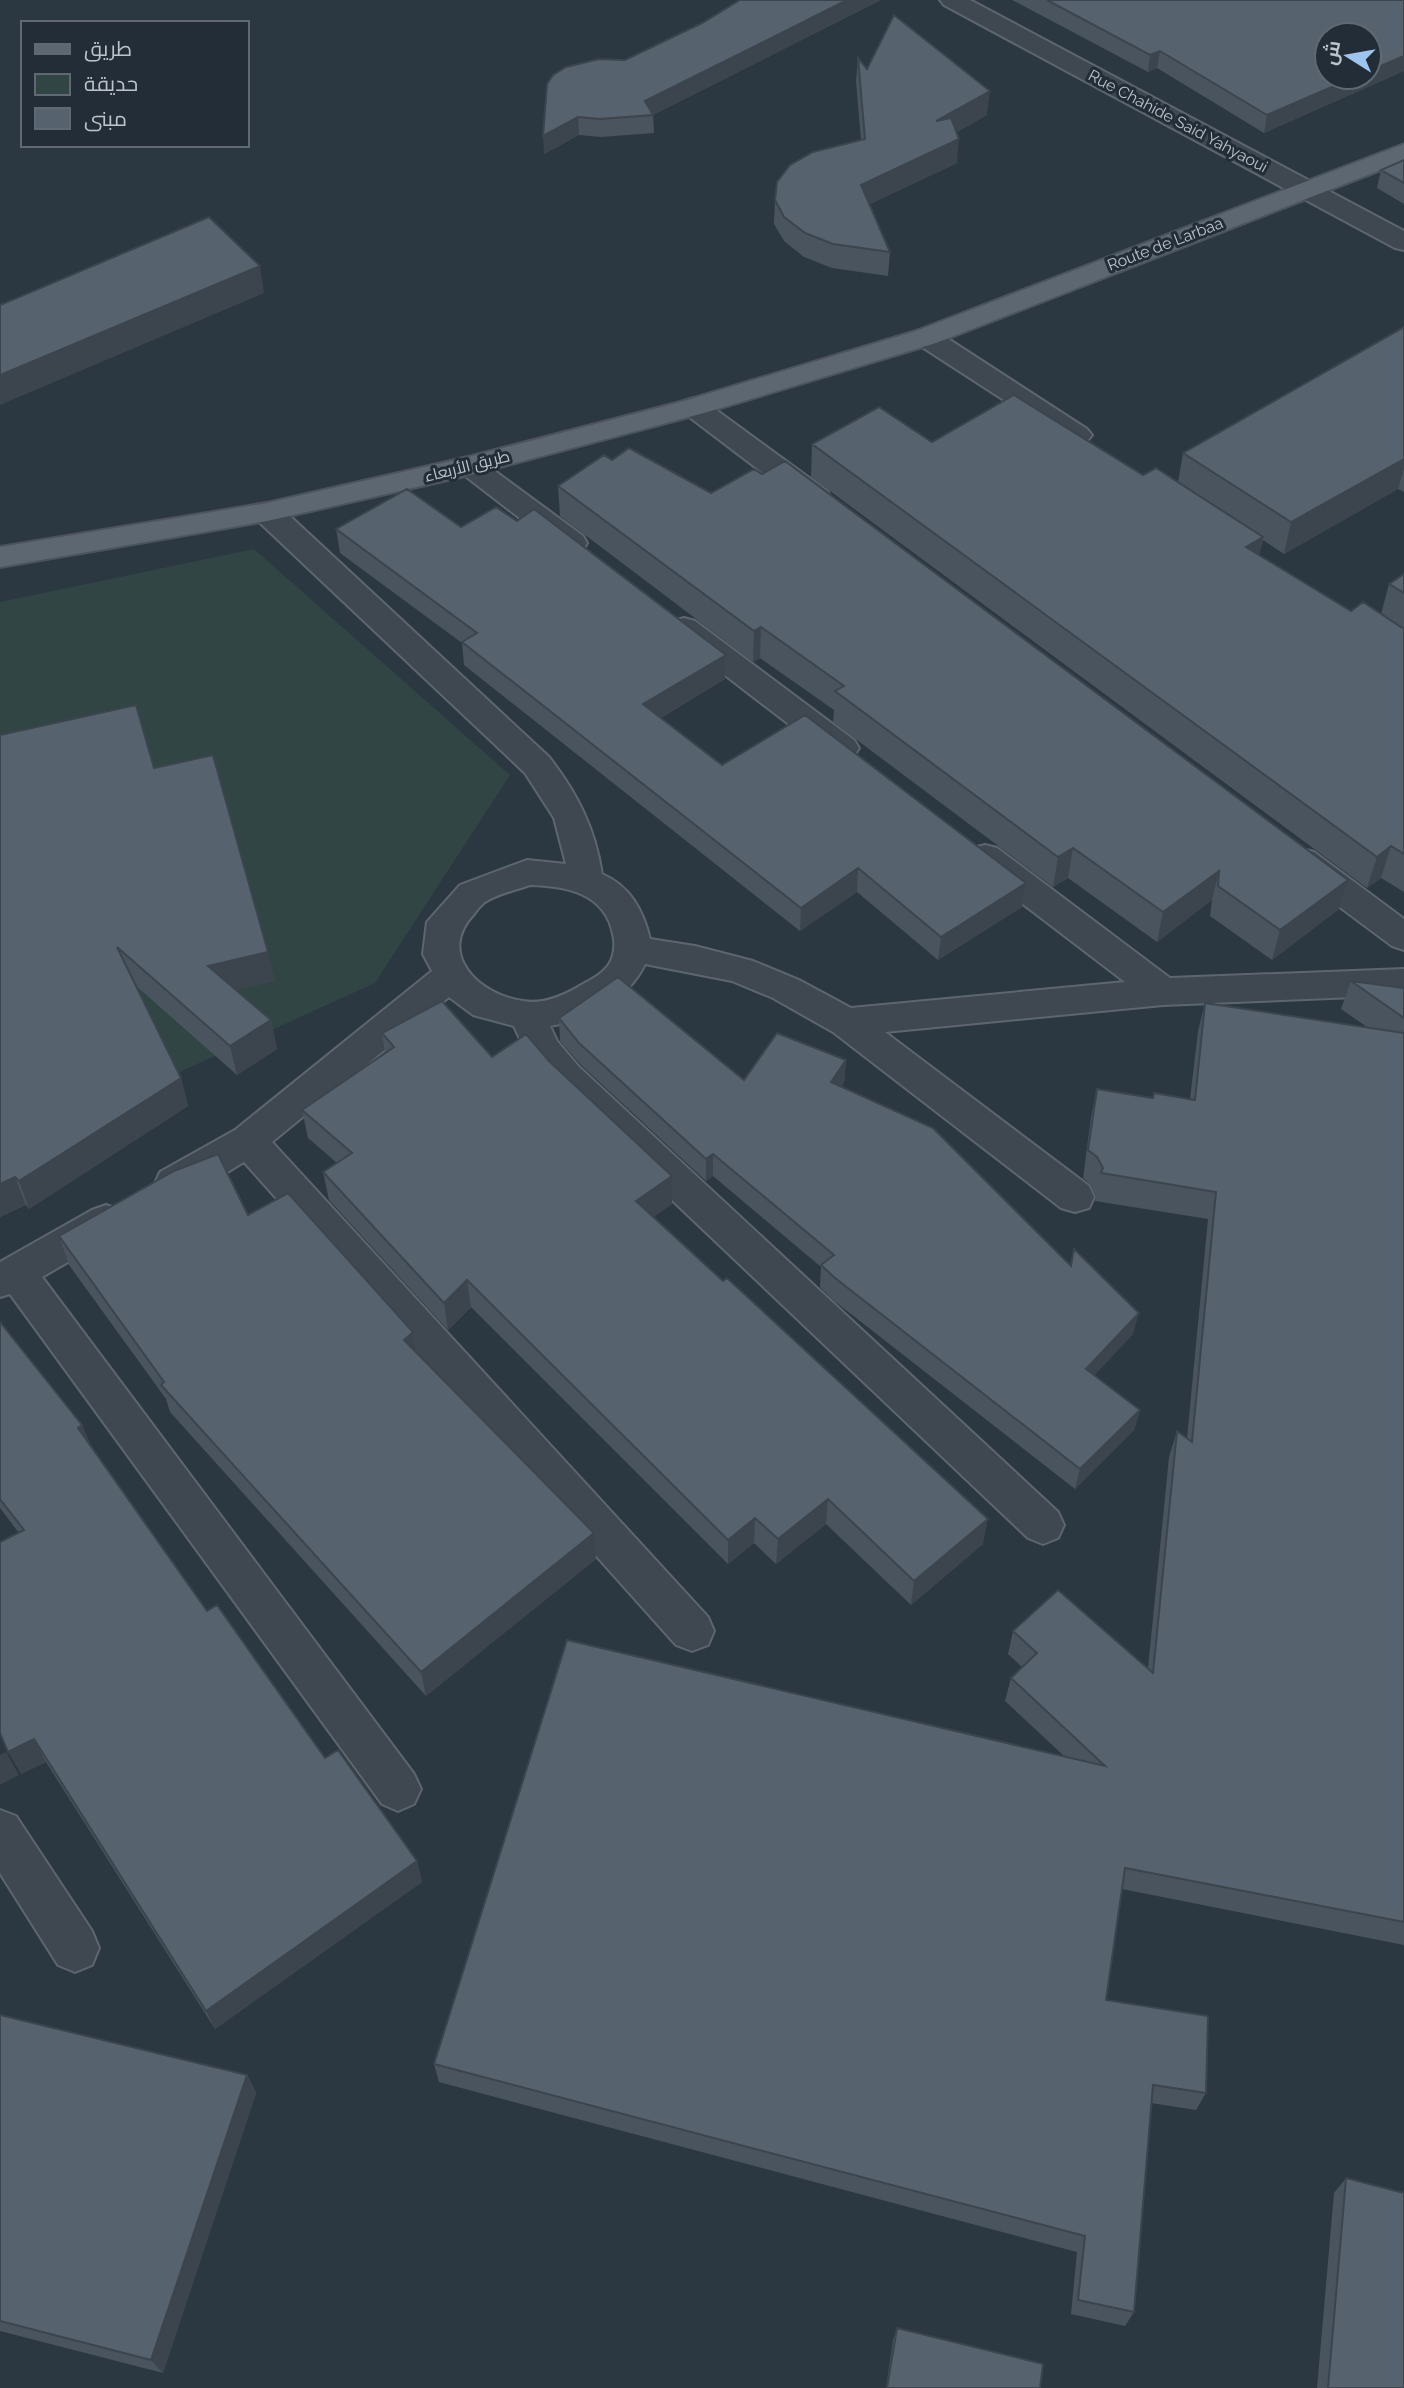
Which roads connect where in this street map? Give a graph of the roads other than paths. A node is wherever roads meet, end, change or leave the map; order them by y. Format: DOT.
graph roads {
  1 [pos="952,0"];
  2 [pos="1404,152"];
  3 [pos="1304,189"];
  4 [pos="1404,242"];
  5 [pos="926,337"];
  6 [pos="694,407"];
  7 [pos="1101,451"];
  8 [pos="470,466"];
  9 [pos="267,512"];
  10 [pos="838,515"];
  11 [pos="0,557"];
  12 [pos="591,558"];
  13 [pos="657,608"];
  14 [pos="866,766"];
  15 [pos="965,842"];
  16 [pos="1282,846"];
  17 [pos="586,880"];
  18 [pos="1404,937"];
  19 [pos="633,949"];
  20 [pos="449,977"];
  21 [pos="1404,982"];
  22 [pos="1163,992"];
  23 [pos="527,1015"];
  24 [pos="846,1021"];
  25 [pos="248,1141"];
  26 [pos="1075,1197"];
  27 [pos="8,1276"];
  28 [pos="1043,1525"];
  29 [pos="692,1631"];
  30 [pos="398,1788"];
  31 [pos="0,1832"];
  32 [pos="75,1948"];
  1 -- 3 [label="street, Rue Chahide Said Yahyaoui"];
  2 -- 3 [label="main road, Route de Larbaa"];
  3 -- 4 [label="street, Rue Chahide Said Yahyaoui"];
  3 -- 5 [label="main road, Route de Larbaa"];
  5 -- 6 [label="main road, طريق الأربعاء"];
  5 -- 7 [label="street"];
  6 -- 8 [label="main road, طريق الأربعاء"];
  6 -- 10 [label="street"];
  8 -- 9 [label="main road, طريق الأربعاء"];
  8 -- 12 [label="street"];
  9 -- 11 [label="main road, طريق الأربعاء"];
  9 -- 17 [label="street"];
  13 -- 14 [label="street"];
  15 -- 22 [label="street"];
  16 -- 18 [label="street"];
  17 -- 19 [label="street"];
  17 -- 20 [label="street"];
  19 -- 23 [label="street"];
  19 -- 24 [label="street"];
  20 -- 23 [label="street"];
  20 -- 25 [label="street"];
  21 -- 22 [label="street"];
  22 -- 24 [label="street"];
  23 -- 28 [label="street"];
  24 -- 26 [label="street"];
  25 -- 27 [label="street"];
  25 -- 29 [label="street"];
  27 -- 30 [label="street"];
  31 -- 32 [label="street"];
}
